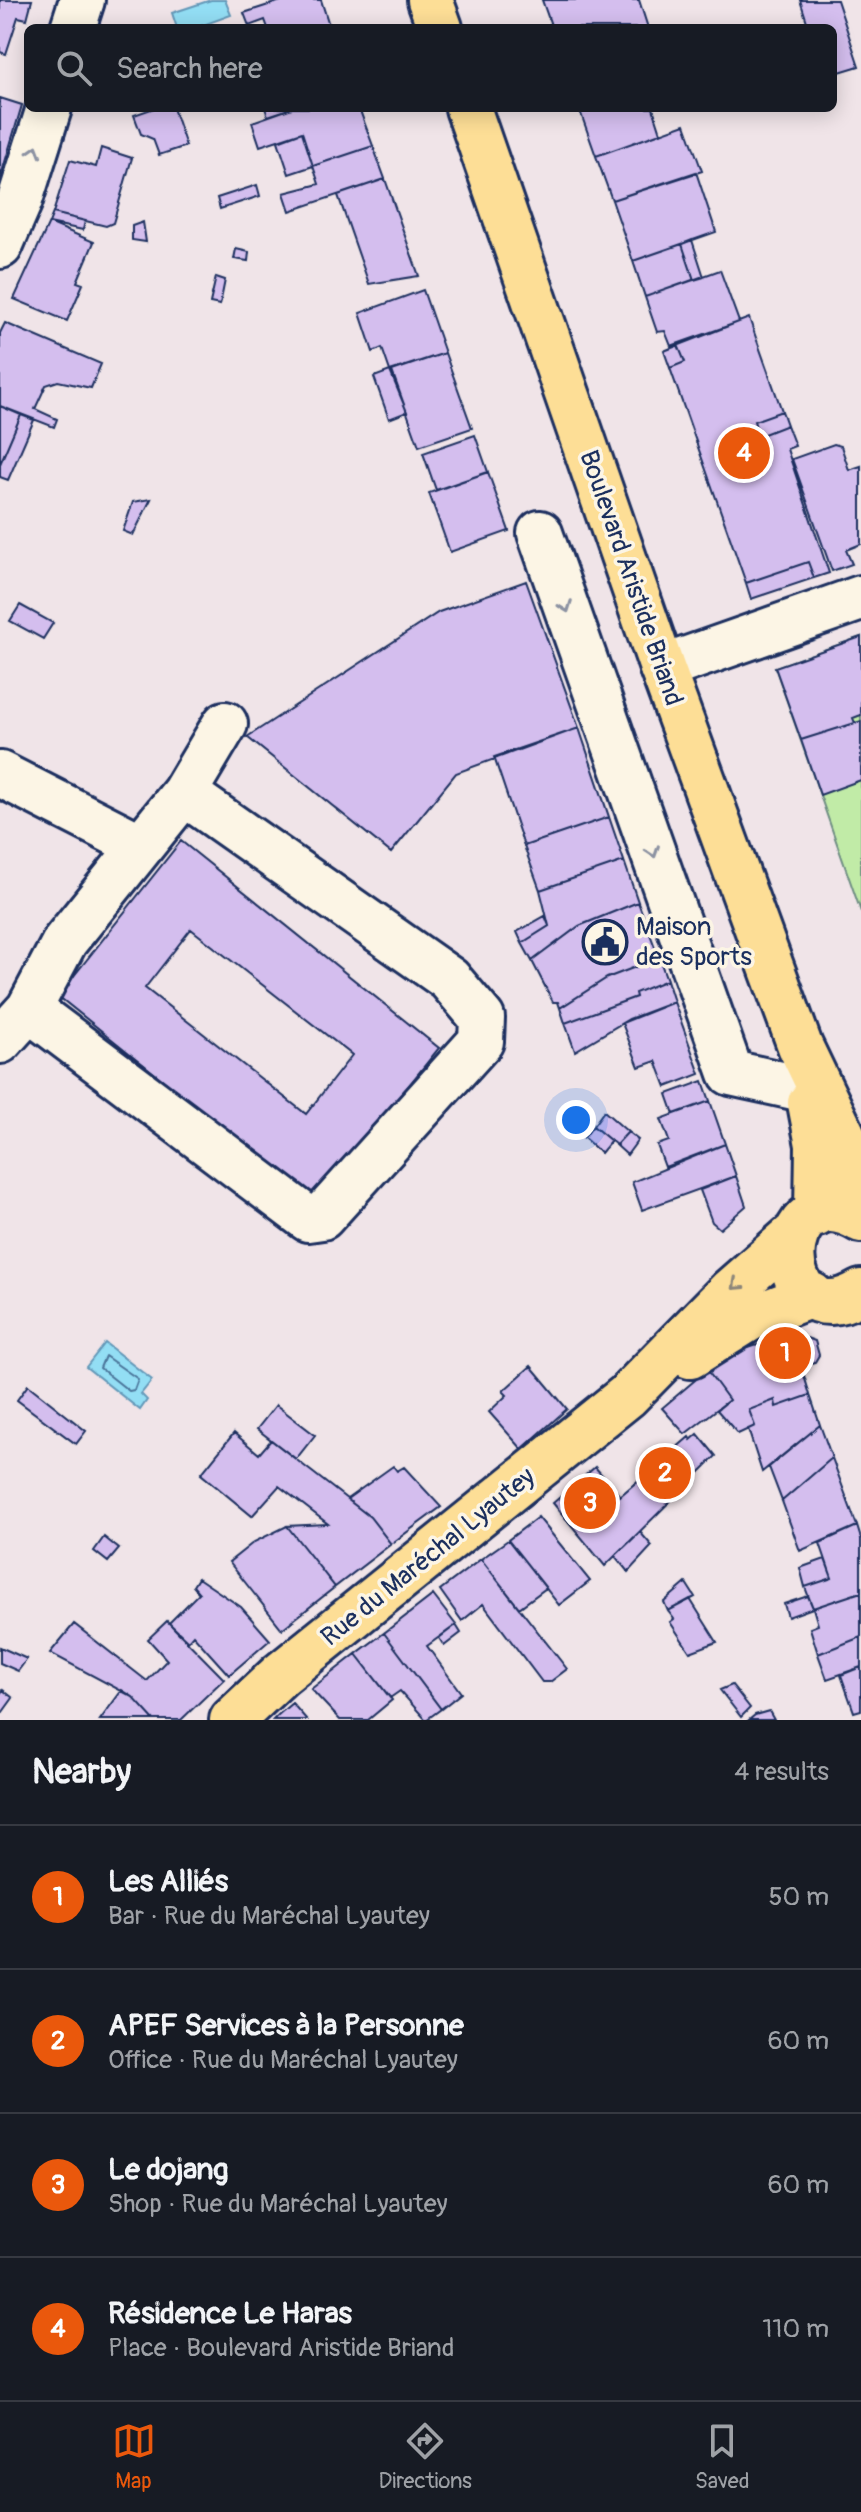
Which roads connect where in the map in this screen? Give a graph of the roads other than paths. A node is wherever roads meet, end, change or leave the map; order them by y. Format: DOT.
graph roads {
  1 [pos="82,0"];
  2 [pos="430,0"];
  3 [pos="74,24"];
  4 [pos="439,24"];
  5 [pos="48,112"];
  6 [pos="469,112"];
  7 [pos="0,246"];
  8 [pos="540,533"];
  9 [pos="861,598"];
  10 [pos="662,668"];
  11 [pos="225,724"];
  12 [pos="0,774"];
  13 [pos="184,793"];
  14 [pos="141,846"];
  15 [pos="29,1009"];
  16 [pos="0,1041"];
  17 [pos="800,1046"];
  18 [pos="808,1090"];
  19 [pos="833,1222"];
  20 [pos="842,1302"];
  21 [pos="627,1396"];
  22 [pos="232,1720"];
  1 -- 3 [label="street"];
  2 -- 4 [label="main road"];
  7 -- 5 [label="street, one-way"];
  6 -- 10 [label="main road, Boulevard Aristide Briand"];
  8 -- 18 [label="street, one-way"];
  9 -- 10 [label="street"];
  10 -- 17 [label="main road, Boulevard Aristide Briand"];
  11 -- 13 [label="street"];
  12 -- 14 [label="street"];
  13 -- 14 [label="street"];
  13 -- 15 [label="street"];
  14 -- 15 [label="street"];
  15 -- 16 [label="street"];
  17 -- 18 [label="main road, Boulevard Aristide Briand"];
  17 -- 19 [label="main road, Boulevard Aristide Briand"];
  18 -- 19 [label="main road, Boulevard Aristide Briand"];
  19 -- 20 [label="main road, Boulevard Aristide Briand"];
  19 -- 21 [label="main road, Rue du Maréchal Lyautey, one-way"];
  20 -- 21 [label="main road, Rue du Maréchal Lyautey"];
  21 -- 22 [label="main road, Rue du Maréchal Lyautey"];
}
